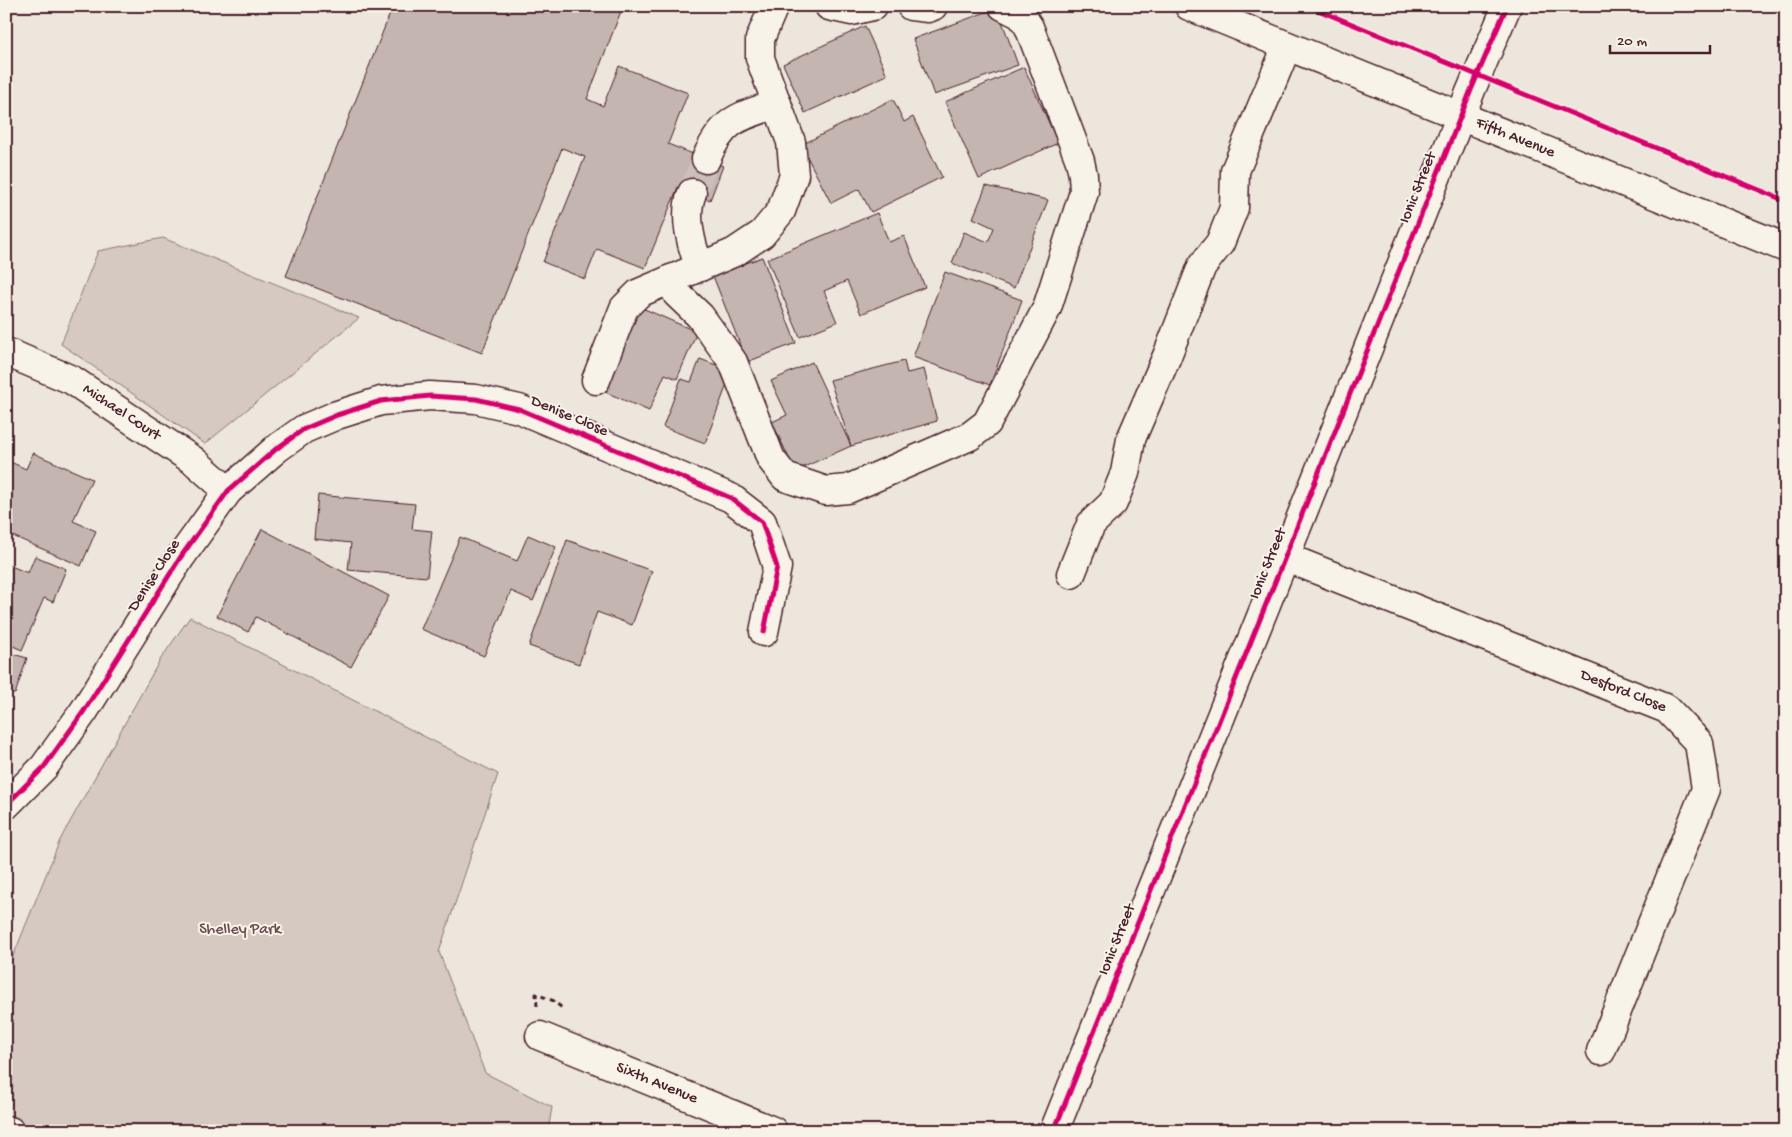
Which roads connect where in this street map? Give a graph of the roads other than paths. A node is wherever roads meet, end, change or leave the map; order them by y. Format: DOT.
graph roads {
  1 [pos="774,6"];
  2 [pos="829,6"];
  3 [pos="872,6"];
  4 [pos="911,6"];
  5 [pos="933,6"];
  6 [pos="1003,6"];
  7 [pos="1189,6"];
  8 [pos="1506,6"];
  9 [pos="1288,46"];
  10 [pos="777,104"];
  11 [pos="1461,117"];
  12 [pos="706,159"];
  13 [pos="692,193"];
  14 [pos="1786,248"];
  15 [pos="700,267"];
  16 [pos="671,280"];
  17 [pos="6,352"];
  18 [pos="596,380"];
  19 [pos="228,491"];
  20 [pos="1285,558"];
  21 [pos="1071,574"];
  22 [pos="764,632"];
  23 [pos="6,804"];
  24 [pos="540,1036"];
  25 [pos="1601,1051"];
  26 [pos="6,1130"];
  27 [pos="10,1131"];
  28 [pos="773,1131"];
  29 [pos="1054,1131"];
  1 -- 10 [label="street"];
  2 -- 3 [label="street"];
  4 -- 5 [label="street"];
  6 -- 16 [label="street"];
  7 -- 9 [label="street, Fifth Avenue"];
  8 -- 11 [label="street, Ionic Street"];
  9 -- 11 [label="street, Fifth Avenue"];
  9 -- 21 [label="street"];
  10 -- 12 [label="street"];
  10 -- 15 [label="street"];
  11 -- 14 [label="street, Fifth Avenue"];
  11 -- 20 [label="street, Ionic Street"];
  13 -- 15 [label="street"];
  15 -- 16 [label="street"];
  16 -- 18 [label="street"];
  17 -- 19 [label="street, Michael Court"];
  19 -- 22 [label="street, Denise Close"];
  19 -- 23 [label="street, Denise Close"];
  20 -- 25 [label="street, Desford Close"];
  20 -- 29 [label="street, Ionic Street"];
  24 -- 28 [label="street, Sixth Avenue"];
  26 -- 27 [label="street"];
}
